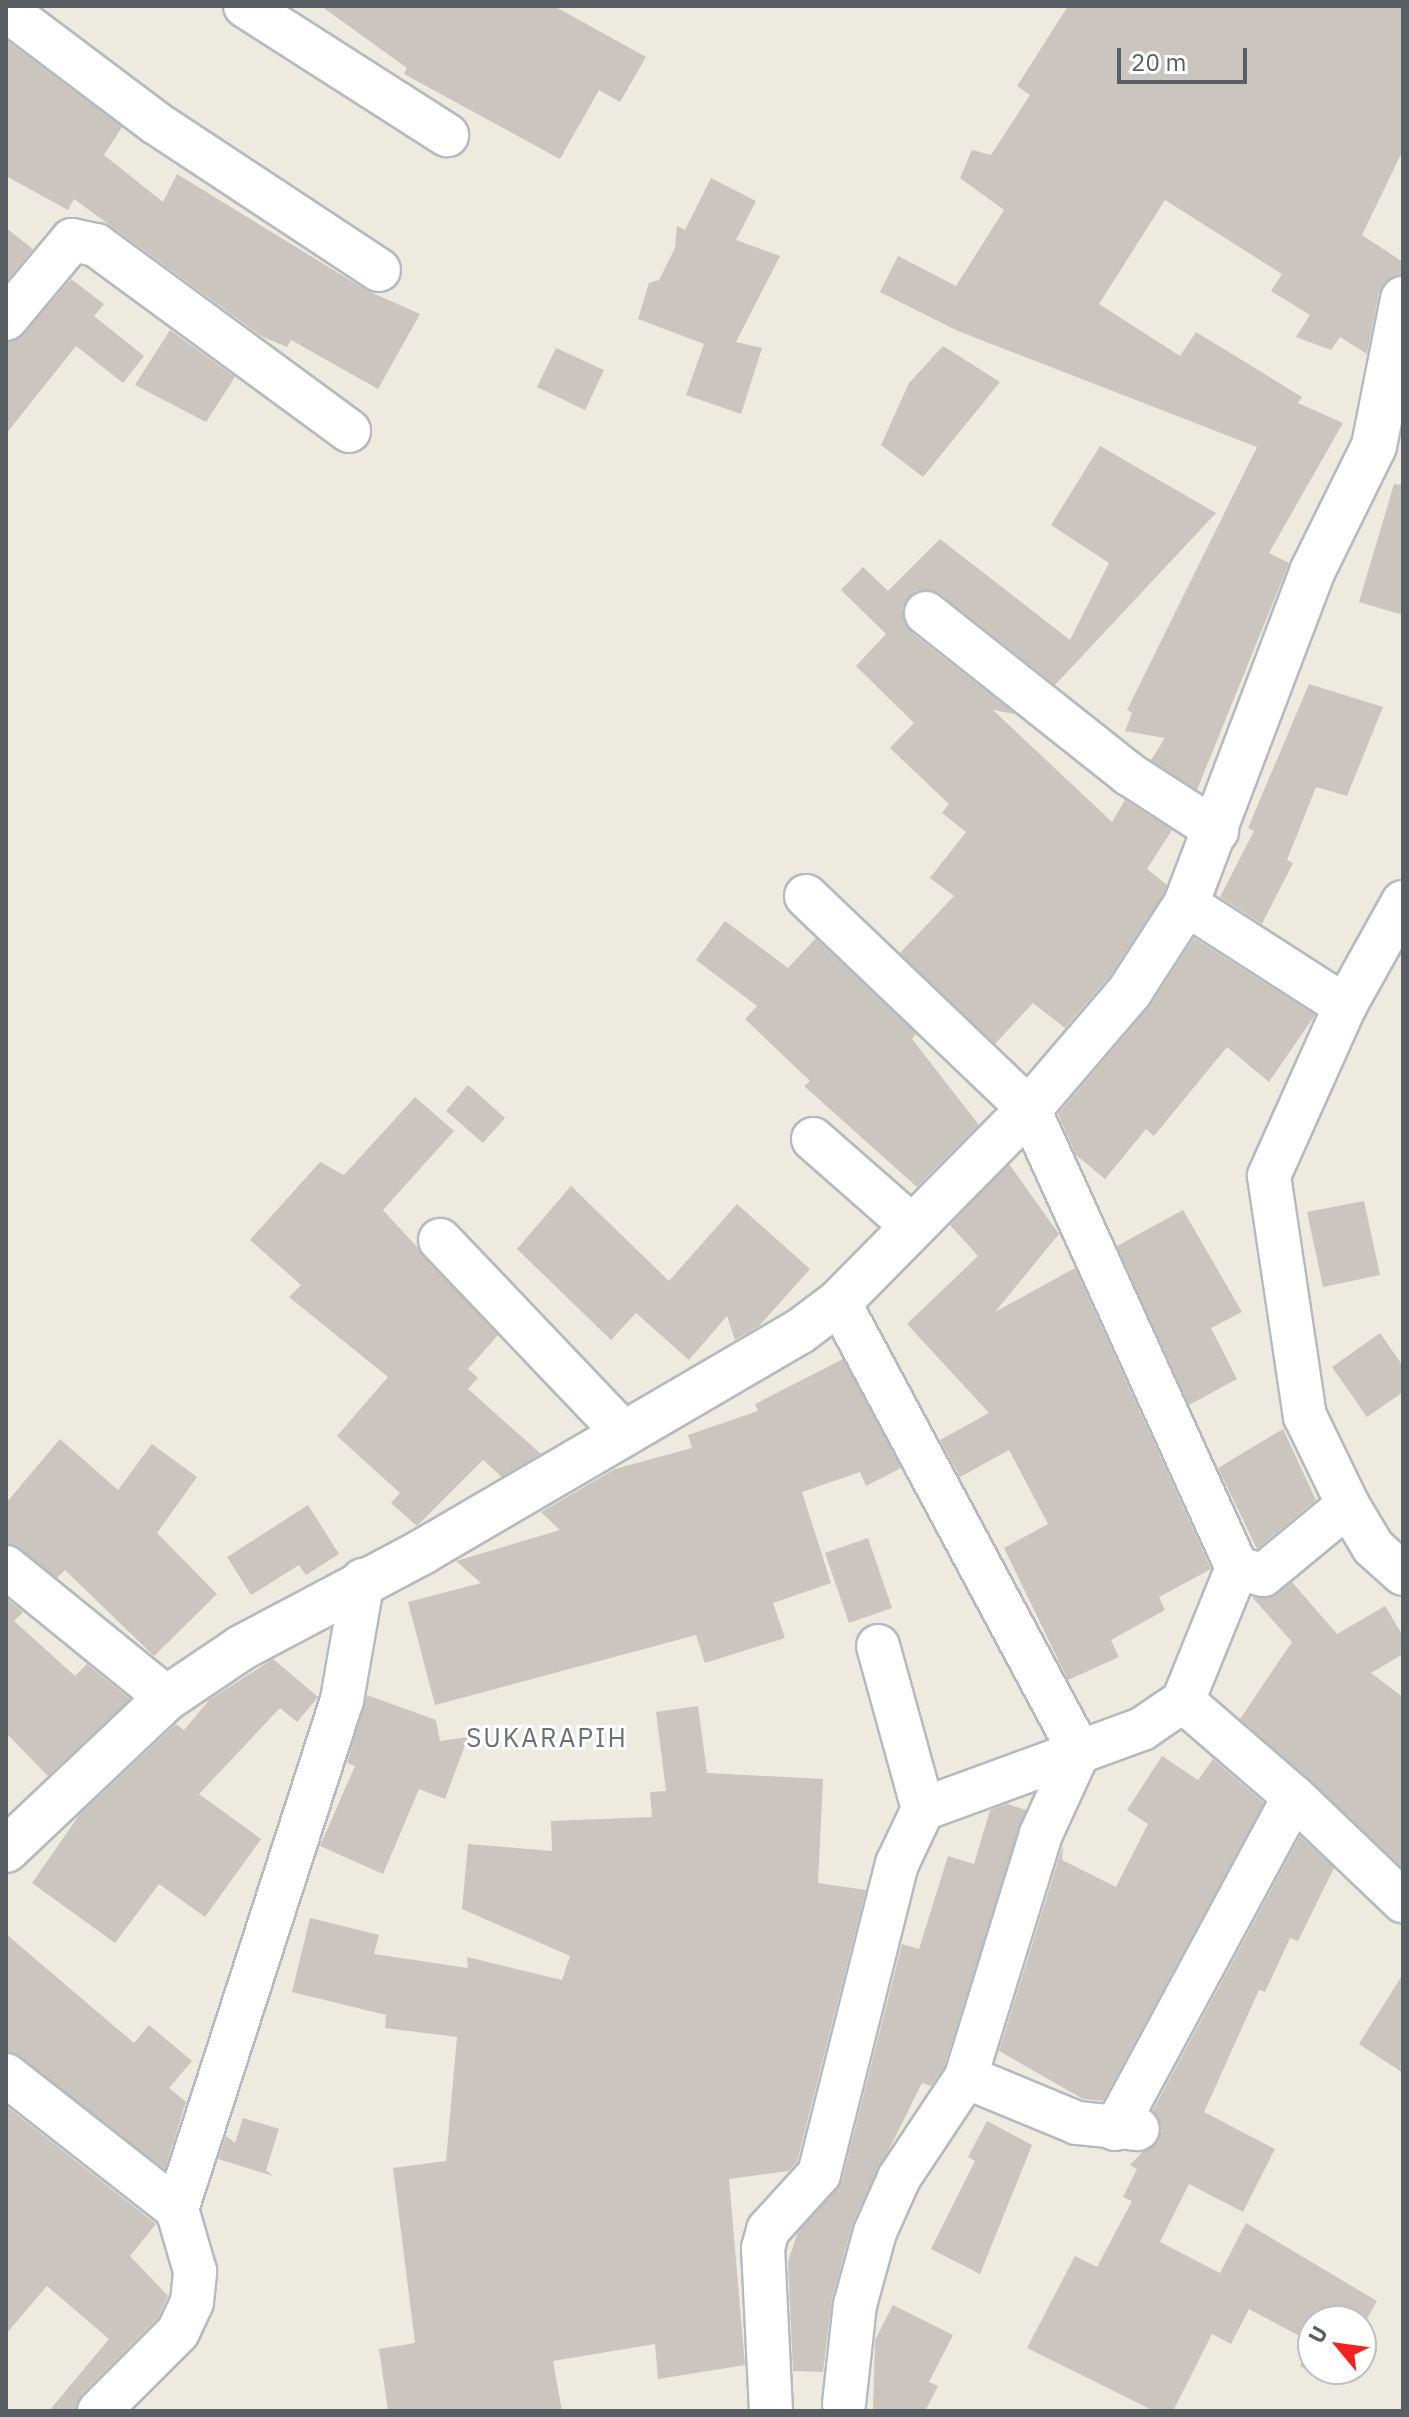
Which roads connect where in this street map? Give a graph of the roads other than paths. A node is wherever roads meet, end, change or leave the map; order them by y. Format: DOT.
graph roads {
  1 [pos="245,6"];
  2 [pos="12,15"];
  3 [pos="447,135"];
  4 [pos="379,270"];
  5 [pos="1403,299"];
  6 [pos="6,319"];
  7 [pos="349,431"];
  8 [pos="926,613"];
  9 [pos="1217,831"];
  10 [pos="806,896"];
  11 [pos="1403,902"];
  12 [pos="1186,904"];
  13 [pos="1345,1006"];
  14 [pos="1029,1109"];
  15 [pos="813,1139"];
  16 [pos="912,1226"];
  17 [pos="440,1240"];
  18 [pos="839,1302"];
  19 [pos="622,1431"];
  20 [pos="1348,1505"];
  21 [pos="6,1567"];
  22 [pos="1237,1568"];
  23 [pos="1403,1574"];
  24 [pos="363,1580"];
  25 [pos="878,1646"];
  26 [pos="167,1698"];
  27 [pos="1183,1701"];
  28 [pos="1079,1751"];
  29 [pos="1294,1797"];
  30 [pos="923,1809"];
  31 [pos="6,1850"];
  32 [pos="1403,1901"];
  33 [pos="6,2075"];
  34 [pos="966,2077"];
  35 [pos="177,2209"];
  36 [pos="844,2404"];
  37 [pos="99,2411"];
  38 [pos="771,2411"];
  1 -- 3 [label="street"];
  2 -- 4 [label="street"];
  5 -- 9 [label="street"];
  6 -- 7 [label="street"];
  8 -- 9 [label="street"];
  9 -- 12 [label="street"];
  10 -- 14 [label="street"];
  11 -- 13 [label="street"];
  12 -- 13 [label="street"];
  12 -- 14 [label="street"];
  13 -- 20 [label="street"];
  14 -- 16 [label="street"];
  14 -- 22 [label="street"];
  15 -- 16 [label="street"];
  16 -- 18 [label="street"];
  17 -- 19 [label="street"];
  18 -- 19 [label="street"];
  18 -- 28 [label="street"];
  19 -- 24 [label="street"];
  20 -- 22 [label="street"];
  20 -- 23 [label="street"];
  21 -- 26 [label="street"];
  22 -- 27 [label="street"];
  24 -- 26 [label="street"];
  24 -- 35 [label="street"];
  25 -- 30 [label="street"];
  26 -- 31 [label="street"];
  27 -- 28 [label="street"];
  27 -- 29 [label="street"];
  28 -- 30 [label="street"];
  28 -- 34 [label="street"];
  29 -- 32 [label="street"];
  29 -- 34 [label="street"];
  30 -- 38 [label="street"];
  33 -- 35 [label="street"];
  34 -- 36 [label="street"];
  35 -- 37 [label="street"];
}
